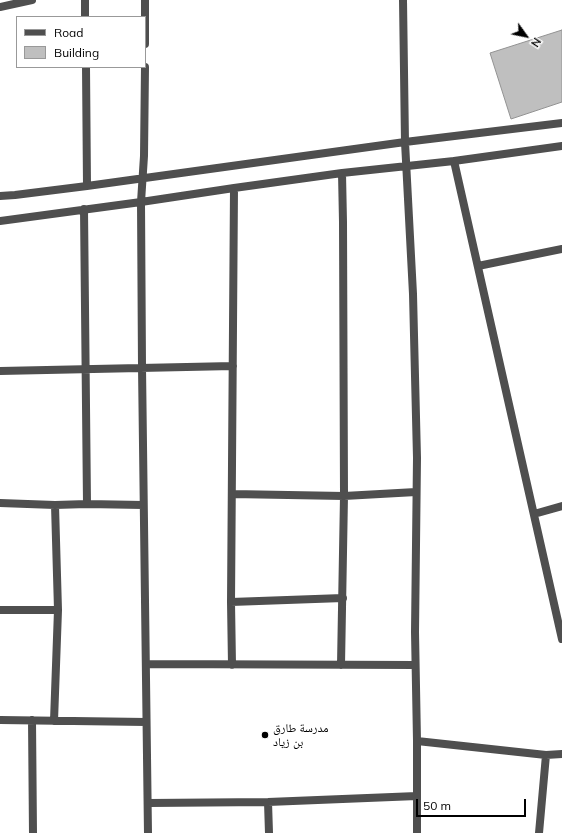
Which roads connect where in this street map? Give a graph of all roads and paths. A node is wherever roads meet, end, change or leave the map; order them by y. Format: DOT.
graph roads {
  1 [pos="32,0"];
  2 [pos="85,0"];
  3 [pos="145,0"];
  4 [pos="403,0"];
  5 [pos="0,7"];
  6 [pos="85,16"];
  7 [pos="145,16"];
  8 [pos="86,68"];
  9 [pos="145,68"];
  10 [pos="562,123"];
  11 [pos="405,142"];
  12 [pos="562,146"];
  13 [pos="454,161"];
  14 [pos="406,166"];
  15 [pos="342,173"];
  16 [pos="142,178"];
  17 [pos="87,186"];
  18 [pos="234,188"];
  19 [pos="0,196"];
  20 [pos="141,202"];
  21 [pos="84,209"];
  22 [pos="0,221"];
  23 [pos="562,249"];
  24 [pos="478,266"];
  25 [pos="233,366"];
  26 [pos="142,367"];
  27 [pos="87,369"];
  28 [pos="0,371"];
  29 [pos="416,492"];
  30 [pos="232,494"];
  31 [pos="344,496"];
  32 [pos="0,503"];
  33 [pos="87,504"];
  34 [pos="55,505"];
  35 [pos="143,505"];
  36 [pos="562,506"];
  37 [pos="534,514"];
  38 [pos="343,598"];
  39 [pos="231,602"];
  40 [pos="558,603"];
  41 [pos="0,610"];
  42 [pos="58,610"];
  43 [pos="562,639"];
  44 [pos="146,664"];
  45 [pos="232,665"];
  46 [pos="341,665"];
  47 [pos="415,665"];
  48 [pos="0,720"];
  49 [pos="32,720"];
  50 [pos="54,720"];
  51 [pos="146,722"];
  52 [pos="417,741"];
  53 [pos="562,754"];
  54 [pos="546,755"];
  55 [pos="417,796"];
  56 [pos="268,802"];
  57 [pos="149,803"];
  58 [pos="33,833"];
  59 [pos="148,833"];
  60 [pos="269,833"];
  61 [pos="417,833"];
  62 [pos="539,833"];
  1 -- 5 [label="street"];
  2 -- 6 [label="street"];
  3 -- 7 [label="street"];
  4 -- 11 [label="street"];
  8 -- 17 [label="street"];
  9 -- 16 [label="street"];
  10 -- 11 [label="street"];
  11 -- 14 [label="street"];
  11 -- 16 [label="street"];
  12 -- 13 [label="street"];
  13 -- 14 [label="street"];
  13 -- 24 [label="street"];
  14 -- 15 [label="street"];
  14 -- 29 [label="street"];
  15 -- 18 [label="street"];
  15 -- 31 [label="street"];
  16 -- 17 [label="street"];
  16 -- 20 [label="street"];
  17 -- 19 [label="street"];
  18 -- 20 [label="street"];
  18 -- 25 [label="street"];
  20 -- 21 [label="street"];
  20 -- 26 [label="street"];
  21 -- 22 [label="street"];
  21 -- 27 [label="street"];
  23 -- 24 [label="street"];
  24 -- 37 [label="street"];
  25 -- 26 [label="street"];
  25 -- 30 [label="street"];
  26 -- 27 [label="street"];
  26 -- 35 [label="street"];
  27 -- 28 [label="street"];
  27 -- 33 [label="street"];
  29 -- 31 [label="street"];
  29 -- 47 [label="street"];
  30 -- 31 [label="street"];
  30 -- 39 [label="street"];
  31 -- 38 [label="street"];
  32 -- 34 [label="street"];
  33 -- 34 [label="street"];
  33 -- 35 [label="street"];
  34 -- 42 [label="street"];
  35 -- 44 [label="street"];
  36 -- 37 [label="street"];
  37 -- 40 [label="street"];
  38 -- 39 [label="street"];
  38 -- 46 [label="street"];
  39 -- 45 [label="street"];
  40 -- 43 [label="street"];
  41 -- 42 [label="street"];
  42 -- 50 [label="street"];
  44 -- 45 [label="street"];
  44 -- 51 [label="street"];
  45 -- 46 [label="street"];
  46 -- 47 [label="street"];
  47 -- 52 [label="street"];
  48 -- 49 [label="street"];
  49 -- 50 [label="street"];
  49 -- 58 [label="street"];
  50 -- 51 [label="street"];
  51 -- 57 [label="street"];
  52 -- 54 [label="street"];
  52 -- 55 [label="street"];
  53 -- 54 [label="street"];
  54 -- 62 [label="street"];
  55 -- 56 [label="street"];
  55 -- 61 [label="street"];
  56 -- 57 [label="street"];
  56 -- 60 [label="street"];
  57 -- 59 [label="street"];
}
